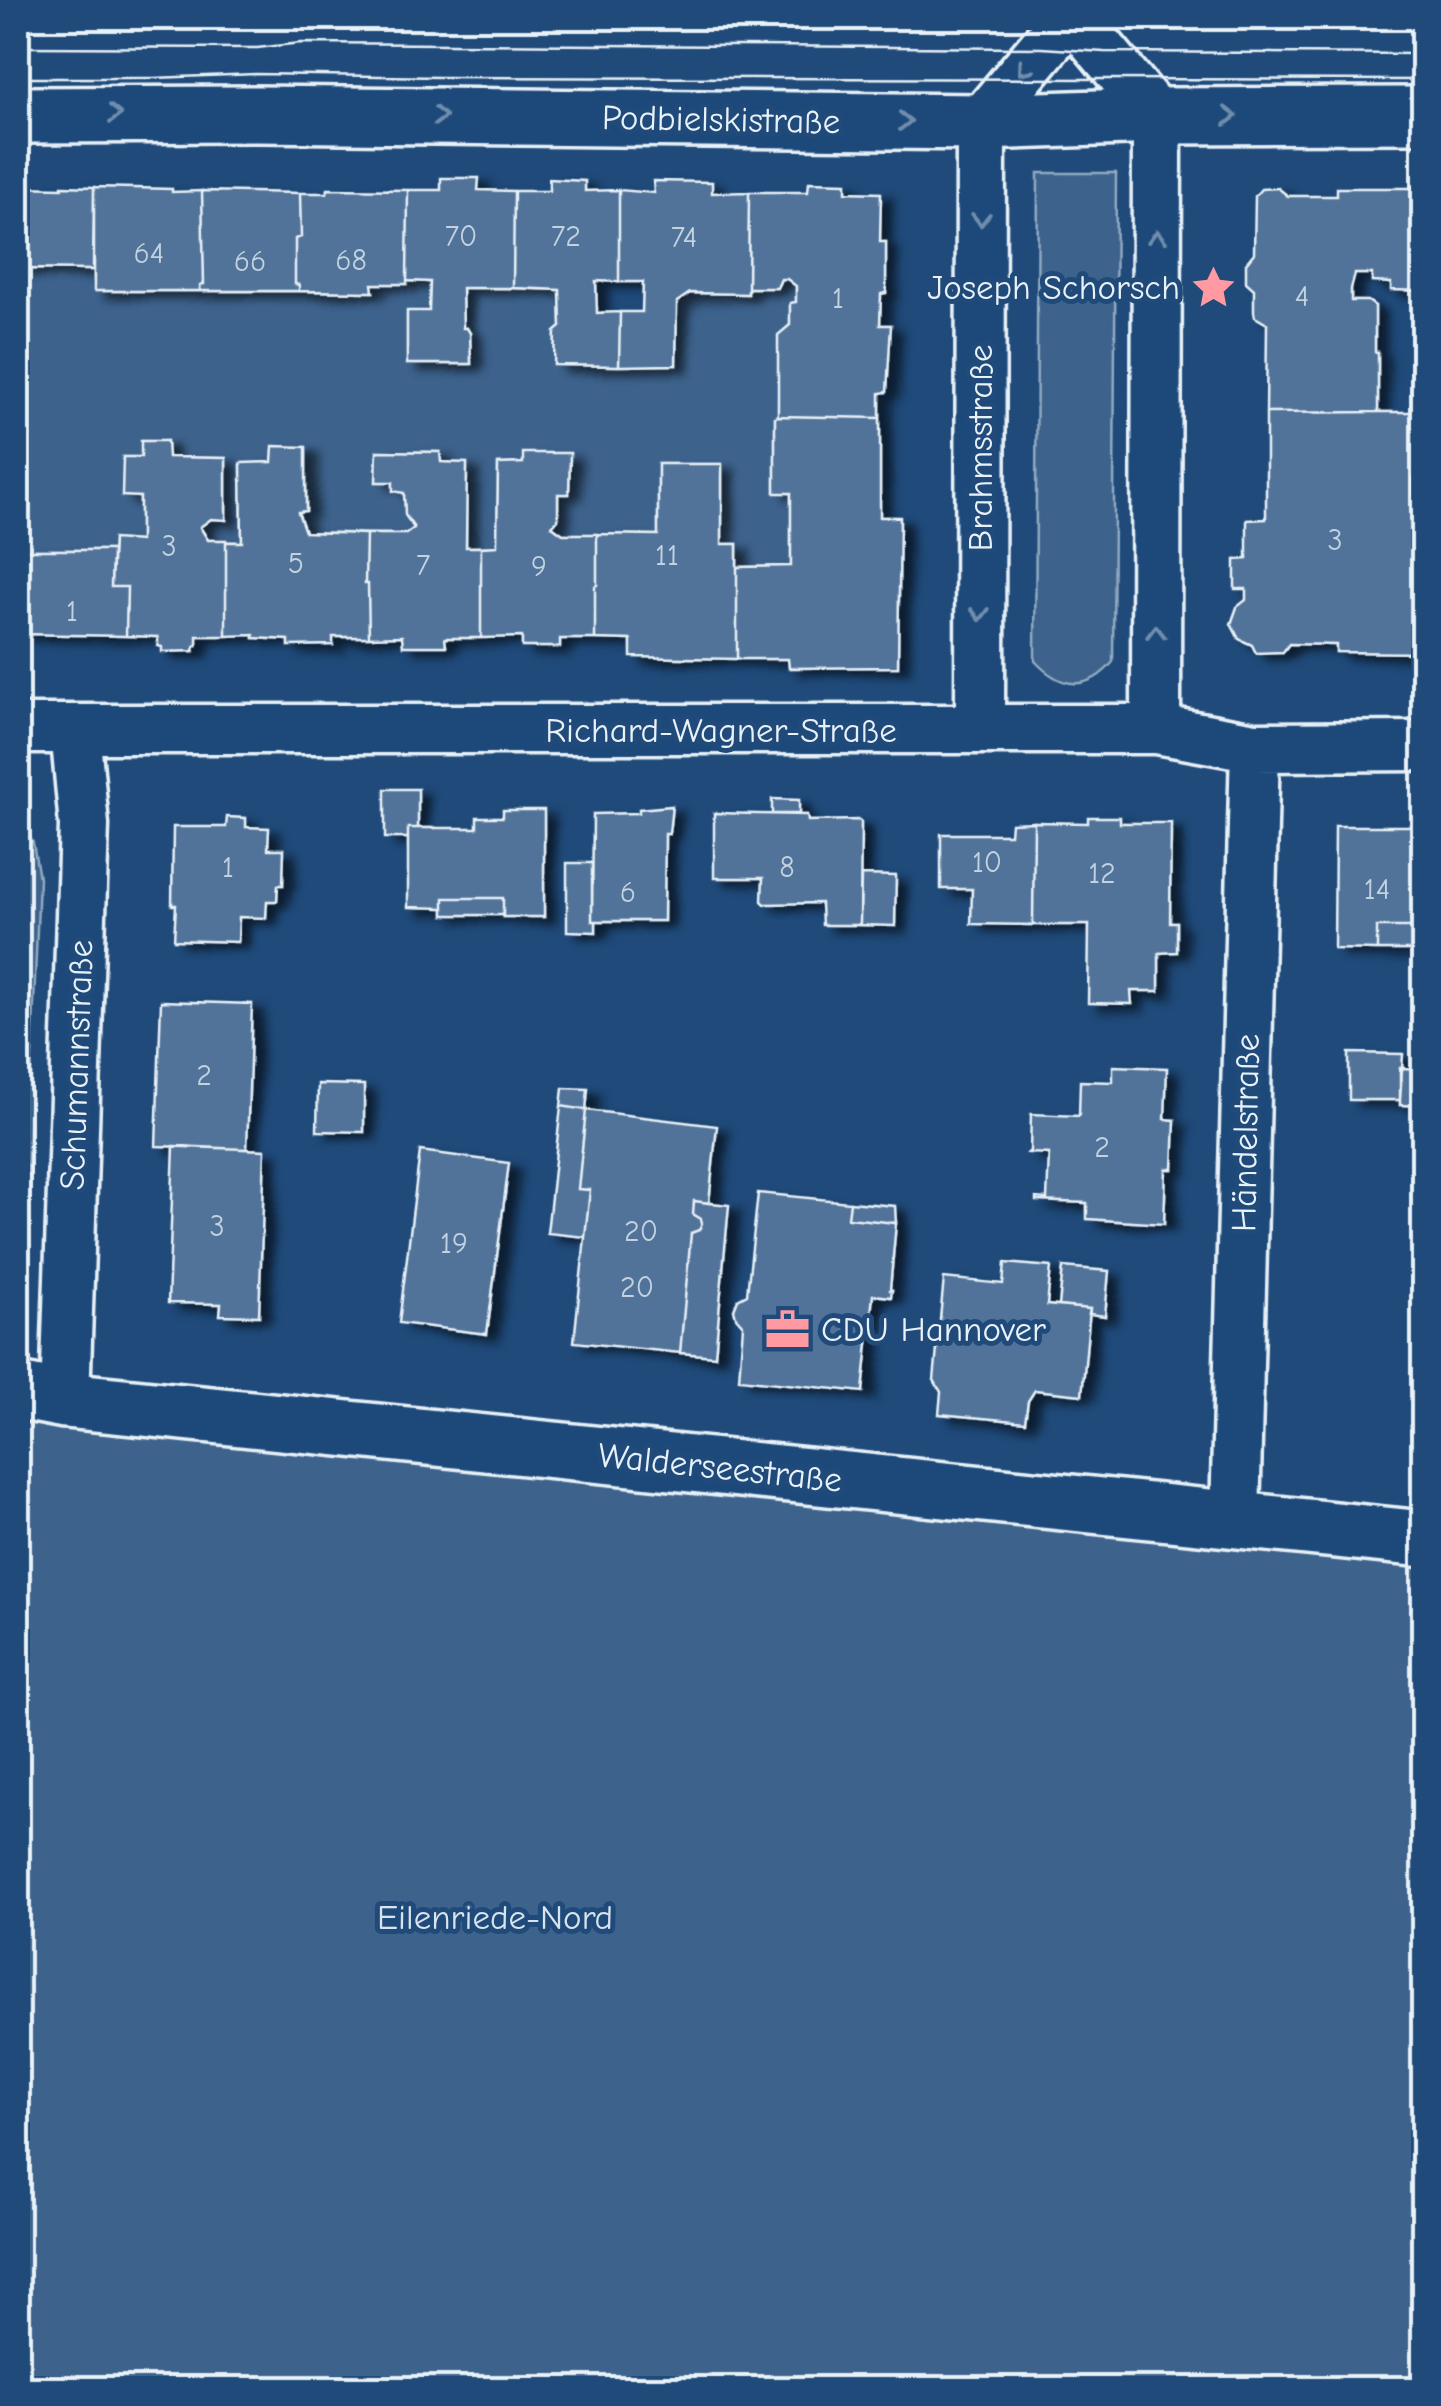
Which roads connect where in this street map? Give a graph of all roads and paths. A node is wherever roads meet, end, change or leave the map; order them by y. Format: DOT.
graph roads {
  1 [pos="1072,18"];
  2 [pos="18,115"];
  3 [pos="1424,115"];
  4 [pos="1157,116"];
  5 [pos="981,122"];
  6 [pos="18,729"];
  7 [pos="980,729"];
  8 [pos="1156,729"];
  9 [pos="74,730"];
  10 [pos="1424,746"];
  11 [pos="1254,748"];
  12 [pos="41,1396"];
  13 [pos="1235,1518"];
  14 [pos="1424,1538"];
  1 -- 4 [label="street"];
  1 -- 5 [label="street, one-way"];
  2 -- 5 [label="main road, Podbielskistraße, one-way"];
  4 -- 3 [label="main road, Podbielskistraße, one-way"];
  4 -- 5 [label="main road, Podbielskistraße"];
  8 -- 4 [label="street, one-way"];
  5 -- 7 [label="street, Brahmsstraße, one-way"];
  6 -- 9 [label="street, Richard-Wagner-Straße"];
  7 -- 8 [label="street, Richard-Wagner-Straße"];
  7 -- 9 [label="street, Richard-Wagner-Straße"];
  8 -- 11 [label="street, Richard-Wagner-Straße"];
  9 -- 12 [label="street, Schumannstraße"];
  10 -- 11 [label="street, Richard-Wagner-Straße"];
  11 -- 13 [label="street, Händelstraße"];
  12 -- 13 [label="main road, Walderseestraße"];
  13 -- 14 [label="main road, Walderseestraße"];
}
